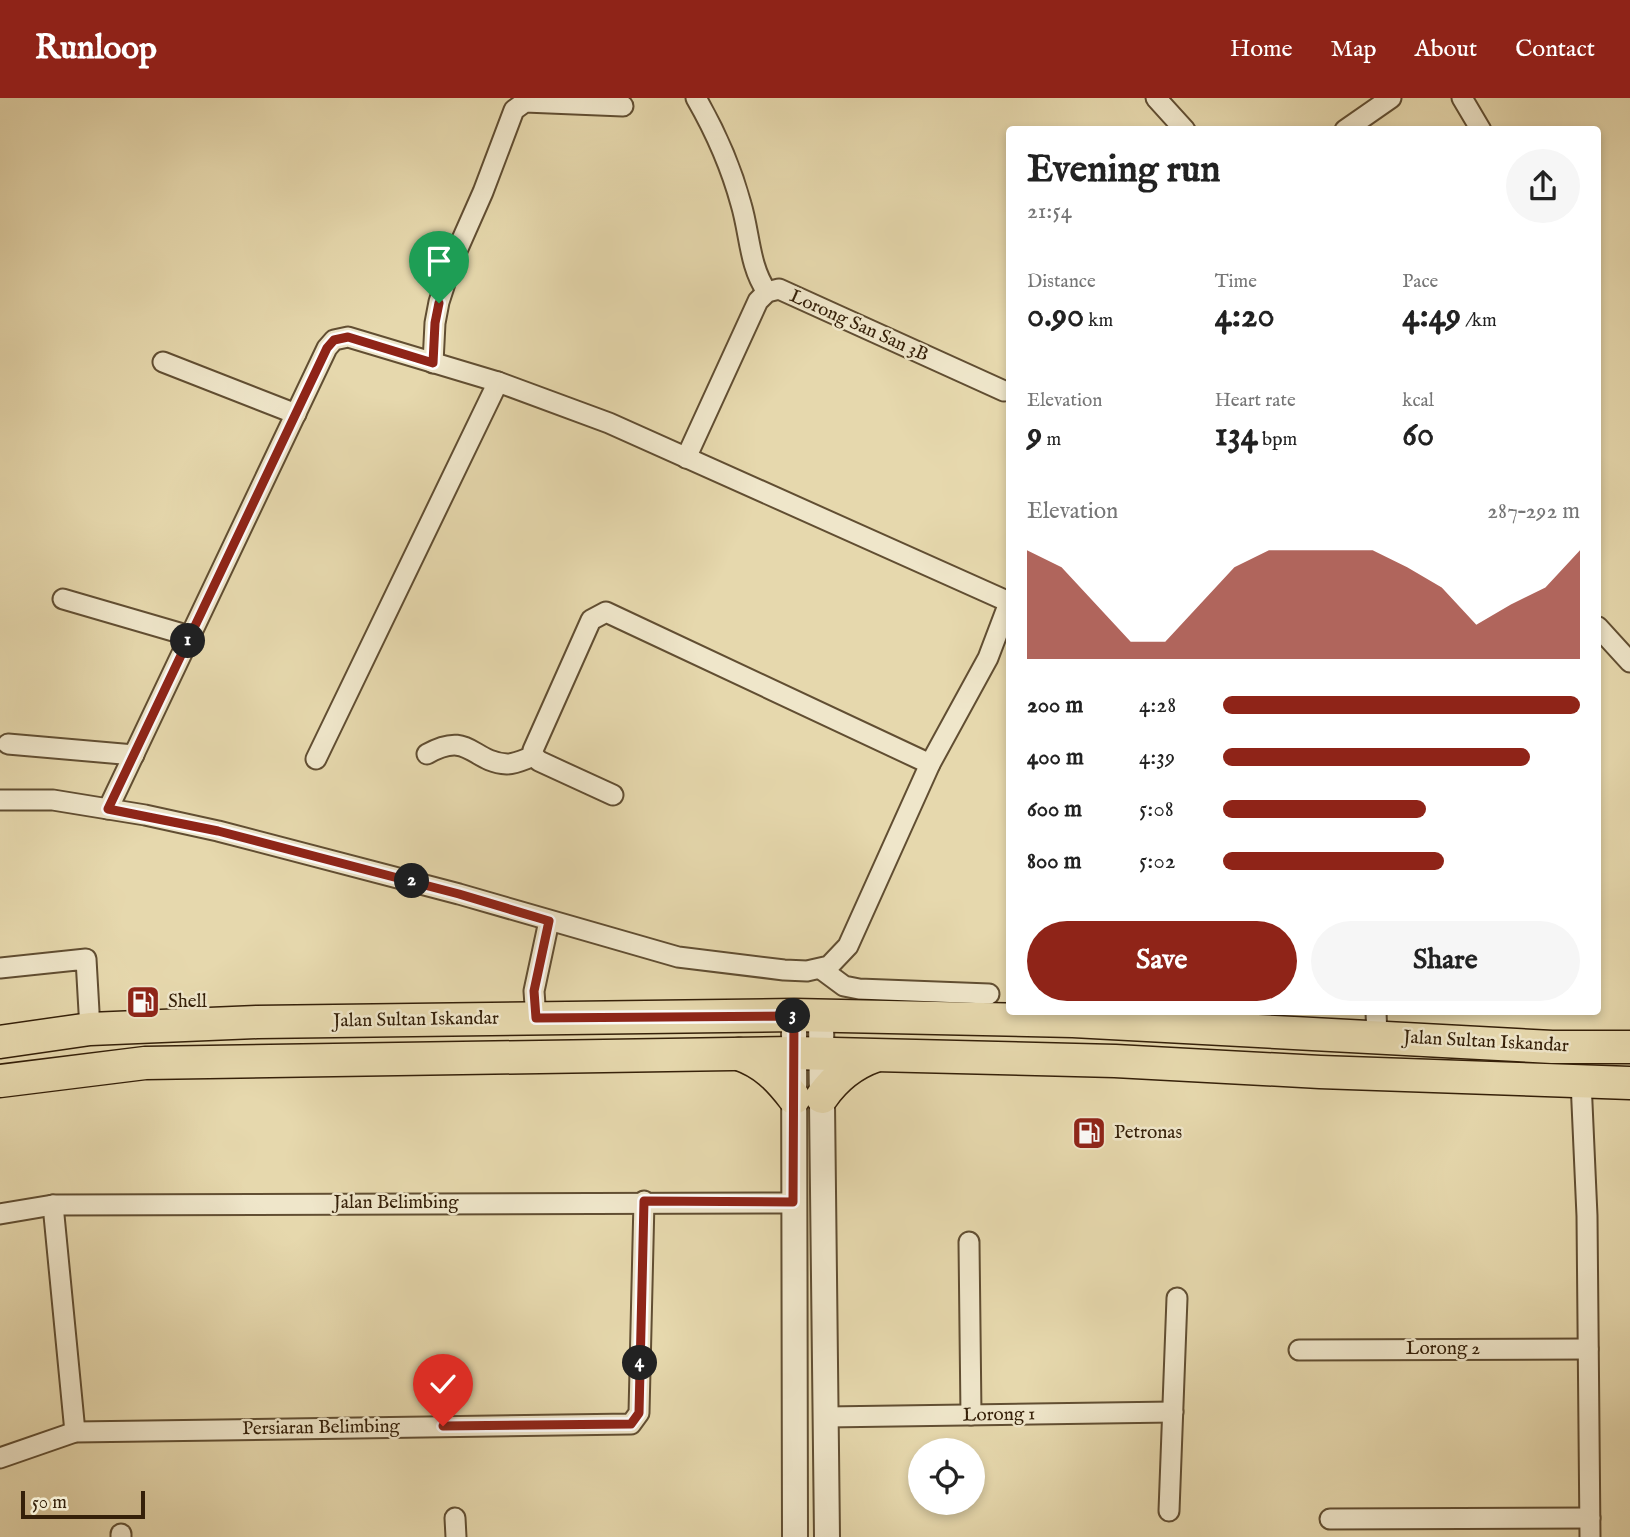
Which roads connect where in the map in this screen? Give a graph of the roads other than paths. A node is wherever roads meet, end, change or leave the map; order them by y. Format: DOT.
graph roads {
  1 [pos="696,98"];
  2 [pos="1156,98"];
  3 [pos="1391,98"];
  4 [pos="1462,98"];
  5 [pos="623,106"];
  6 [pos="1181,126"];
  7 [pos="1351,126"];
  8 [pos="1479,126"];
  9 [pos="767,292"];
  10 [pos="163,362"];
  11 [pos="433,363"];
  12 [pos="499,382"];
  13 [pos="1004,391"];
  14 [pos="296,414"];
  15 [pos="686,458"];
  16 [pos="63,599"];
  17 [pos="1006,600"];
  18 [pos="1006,609"];
  19 [pos="1601,629"];
  20 [pos="190,635"];
  21 [pos="1630,662"];
  22 [pos="8,744"];
  23 [pos="427,754"];
  24 [pos="134,755"];
  25 [pos="534,756"];
  26 [pos="316,758"];
  27 [pos="930,764"];
  28 [pos="613,795"];
  29 [pos="0,800"];
  30 [pos="108,809"];
  31 [pos="549,921"];
  32 [pos="0,968"];
  33 [pos="821,969"];
  34 [pos="989,994"];
  35 [pos="807,1016"];
  36 [pos="1074,1016"];
  37 [pos="536,1018"];
  38 [pos="1377,1024"];
  39 [pos="90,1029"];
  40 [pos="0,1042"];
  41 [pos="1630,1047"];
  42 [pos="807,1053"];
  43 [pos="738,1054"];
  44 [pos="880,1054"];
  45 [pos="0,1081"];
  46 [pos="1581,1081"];
  47 [pos="1630,1083"];
  48 [pos="808,1097"];
  49 [pos="644,1201"];
  50 [pos="793,1202"];
  51 [pos="53,1206"];
  52 [pos="0,1214"];
  53 [pos="969,1241"];
  54 [pos="1177,1298"];
  55 [pos="1588,1349"];
  56 [pos="1298,1350"];
  57 [pos="1173,1412"];
  58 [pos="971,1415"];
  59 [pos="826,1417"];
  60 [pos="75,1432"];
  61 [pos="0,1458"];
  62 [pos="1169,1511"];
  63 [pos="1330,1519"];
  64 [pos="1590,1527"];
  65 [pos="795,1537"];
  66 [pos="827,1537"];
  1 -- 9 [label="street"];
  2 -- 6 [label="street"];
  3 -- 7 [label="street"];
  4 -- 8 [label="street"];
  5 -- 11 [label="street"];
  9 -- 13 [label="street, Lorong San San 3B"];
  9 -- 15 [label="street, Lorong San San 3B"];
  10 -- 14 [label="street"];
  11 -- 12 [label="street"];
  11 -- 14 [label="street"];
  12 -- 15 [label="street"];
  12 -- 26 [label="street"];
  14 -- 20 [label="street"];
  15 -- 17 [label="street"];
  16 -- 20 [label="street"];
  18 -- 27 [label="street"];
  19 -- 21 [label="street"];
  20 -- 24 [label="street"];
  22 -- 24 [label="street"];
  23 -- 25 [label="street"];
  24 -- 30 [label="street"];
  25 -- 27 [label="street"];
  25 -- 28 [label="street"];
  27 -- 33 [label="street"];
  29 -- 30 [label="street"];
  30 -- 31 [label="street"];
  31 -- 33 [label="street"];
  31 -- 37 [label="street"];
  32 -- 39 [label="street"];
  33 -- 34 [label="street"];
  35 -- 36 [label="main road, Jalan Sultan Iskandar"];
  35 -- 37 [label="main road, Jalan Sultan Iskandar"];
  35 -- 42 [label="street"];
  36 -- 38 [label="main road, Jalan Sultan Iskandar"];
  37 -- 39 [label="main road, Jalan Sultan Iskandar"];
  38 -- 41 [label="main road, Jalan Sultan Iskandar"];
  39 -- 40 [label="main road, Jalan Sultan Iskandar"];
  42 -- 43 [label="main road, Jalan Sultan Iskandar"];
  42 -- 44 [label="main road, Jalan Sultan Iskandar"];
  42 -- 48 [label="street"];
  43 -- 45 [label="main road, Jalan Sultan Iskandar"];
  43 -- 48 [label="main road"];
  44 -- 46 [label="main road, Jalan Sultan Iskandar"];
  44 -- 48 [label="main road"];
  46 -- 47 [label="main road, Jalan Sultan Iskandar"];
  46 -- 55 [label="street"];
  48 -- 50 [label="street"];
  48 -- 59 [label="street"];
  49 -- 50 [label="street, Jalan Belimbing"];
  49 -- 51 [label="street, Jalan Belimbing"];
  49 -- 60 [label="street, Persiaran Belimbing"];
  50 -- 65 [label="street"];
  51 -- 52 [label="street, Jalan Belimbing"];
  51 -- 60 [label="street"];
  53 -- 58 [label="street"];
  54 -- 57 [label="street"];
  55 -- 56 [label="street, Lorong 2"];
  55 -- 64 [label="street"];
  57 -- 58 [label="street, Lorong 1"];
  57 -- 62 [label="street"];
  58 -- 59 [label="street, Lorong 1"];
  59 -- 66 [label="street"];
  60 -- 61 [label="street, Persiaran Belimbing"];
  63 -- 64 [label="street"];
}
